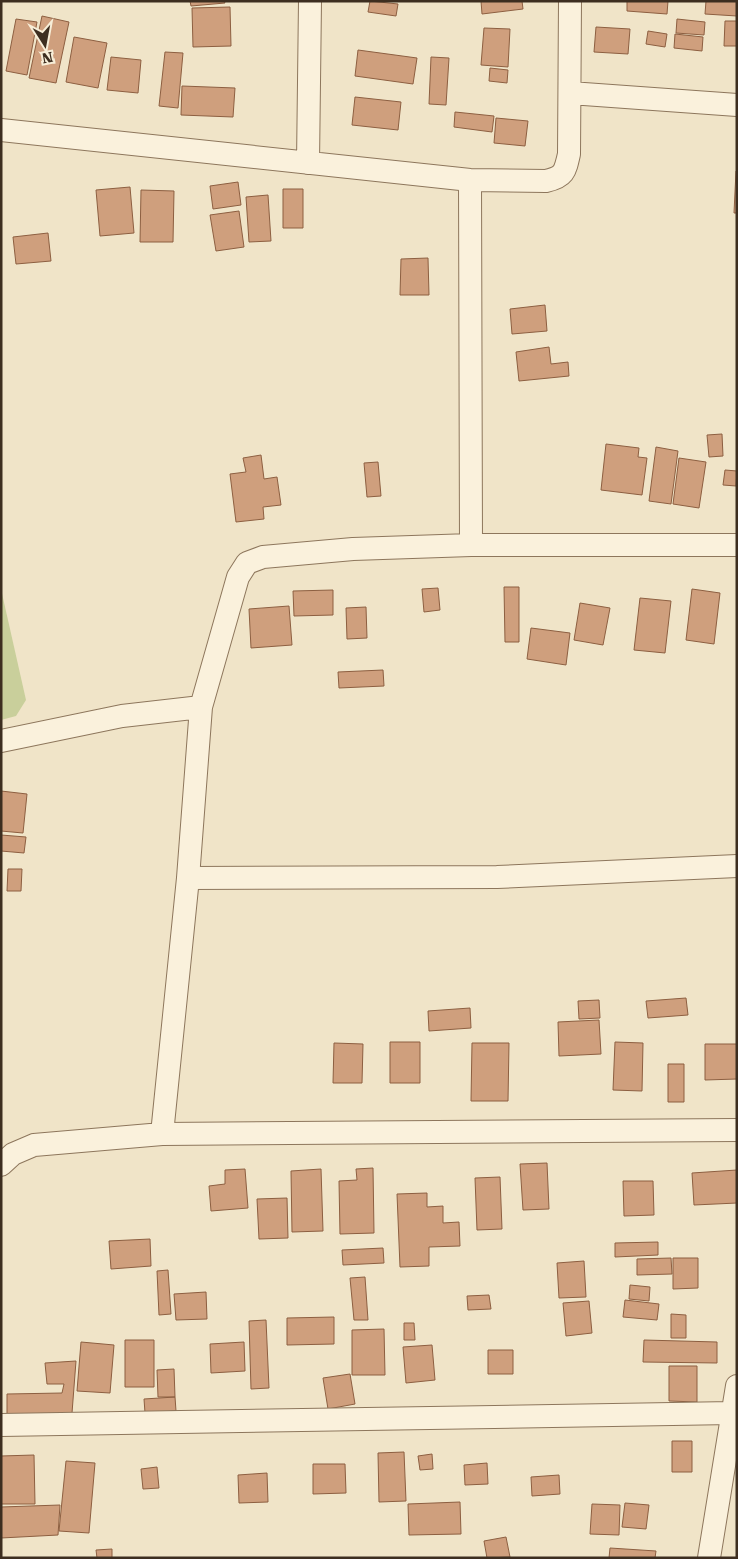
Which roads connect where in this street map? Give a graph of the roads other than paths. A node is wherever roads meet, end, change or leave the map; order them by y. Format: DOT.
graph roads {
  1 [pos="310,1"];
  2 [pos="570,1"];
  3 [pos="570,92"];
  4 [pos="737,105"];
  5 [pos="1,130"];
  6 [pos="308,162"];
  7 [pos="470,180"];
  8 [pos="471,545"];
  9 [pos="737,545"];
  10 [pos="201,707"];
  11 [pos="1,741"];
  12 [pos="737,866"];
  13 [pos="188,878"];
  14 [pos="737,1130"];
  15 [pos="162,1134"];
  16 [pos="1,1165"];
  17 [pos="737,1386"];
  18 [pos="732,1413"];
  19 [pos="1,1426"];
  20 [pos="709,1558"];
  1 -- 6 [label="street"];
  2 -- 3 [label="street"];
  3 -- 4 [label="street"];
  3 -- 7 [label="street"];
  5 -- 6 [label="street"];
  6 -- 7 [label="street"];
  7 -- 8 [label="street"];
  8 -- 9 [label="street"];
  8 -- 10 [label="street"];
  10 -- 11 [label="street"];
  10 -- 13 [label="street"];
  12 -- 13 [label="street"];
  13 -- 15 [label="street"];
  14 -- 15 [label="street"];
  15 -- 16 [label="street"];
  17 -- 18 [label="street"];
  18 -- 19 [label="street"];
  18 -- 20 [label="street"];
}
